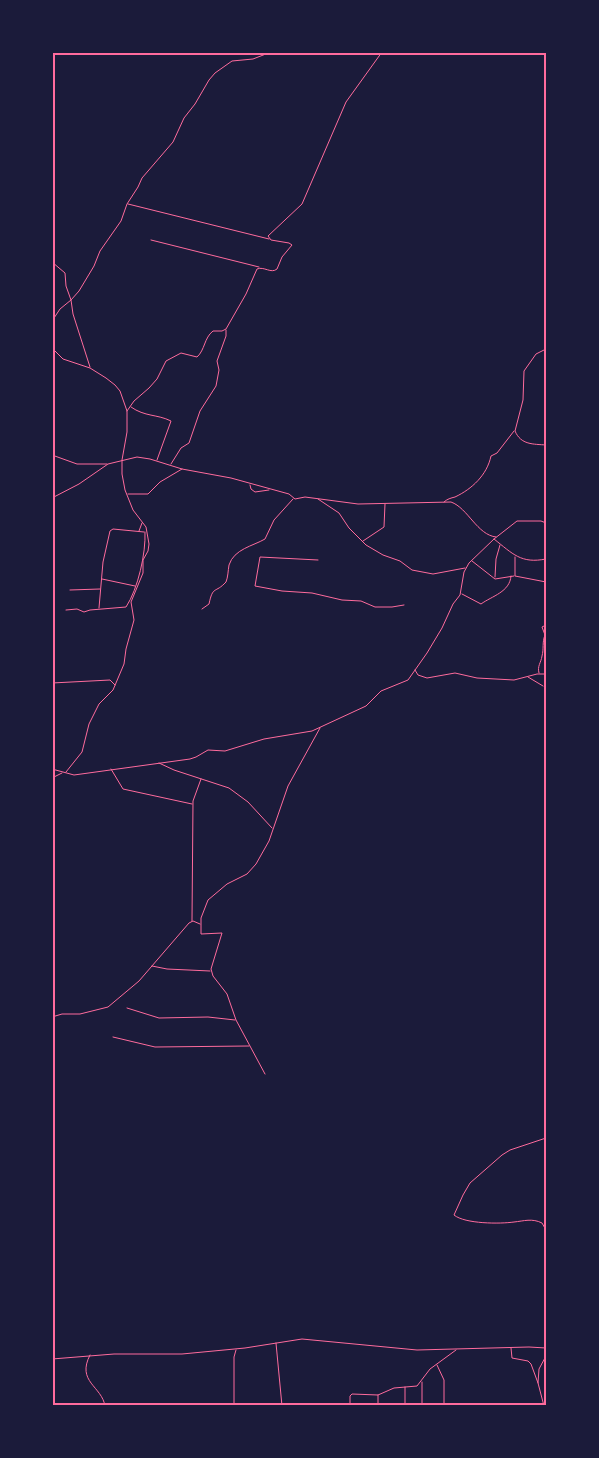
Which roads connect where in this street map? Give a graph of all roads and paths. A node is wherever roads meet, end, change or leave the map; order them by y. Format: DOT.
graph roads {
  1 [pos="271,52"];
  2 [pos="382,52"];
  3 [pos="127,204"];
  4 [pos="151,240"];
  5 [pos="270,240"];
  6 [pos="52,262"];
  7 [pos="261,268"];
  8 [pos="71,300"];
  9 [pos="52,320"];
  10 [pos="226,329"];
  11 [pos="52,348"];
  12 [pos="546,349"];
  13 [pos="90,368"];
  14 [pos="130,406"];
  15 [pos="127,411"];
  16 [pos="515,431"];
  17 [pos="546,445"];
  18 [pos="52,455"];
  19 [pos="122,460"];
  20 [pos="156,461"];
  21 [pos="108,464"];
  22 [pos="171,465"];
  23 [pos="182,469"];
  24 [pos="250,484"];
  25 [pos="270,490"];
  26 [pos="127,495"];
  27 [pos="52,498"];
  28 [pos="294,498"];
  29 [pos="318,499"];
  30 [pos="444,502"];
  31 [pos="384,503"];
  32 [pos="142,522"];
  33 [pos="546,524"];
  34 [pos="138,531"];
  35 [pos="146,532"];
  36 [pos="497,537"];
  37 [pos="494,539"];
  38 [pos="362,542"];
  39 [pos="500,544"];
  40 [pos="515,556"];
  41 [pos="546,558"];
  42 [pos="318,560"];
  43 [pos="471,561"];
  44 [pos="466,568"];
  45 [pos="511,576"];
  46 [pos="515,576"];
  47 [pos="102,579"];
  48 [pos="495,579"];
  49 [pos="546,582"];
  50 [pos="135,586"];
  51 [pos="100,589"];
  52 [pos="70,590"];
  53 [pos="546,592"];
  54 [pos="461,593"];
  55 [pos="545,599"];
  56 [pos="404,605"];
  57 [pos="99,609"];
  58 [pos="66,610"];
  59 [pos="202,610"];
  60 [pos="546,625"];
  61 [pos="543,648"];
  62 [pos="546,652"];
  63 [pos="414,670"];
  64 [pos="539,674"];
  65 [pos="546,674"];
  66 [pos="527,677"];
  67 [pos="52,683"];
  68 [pos="115,685"];
  69 [pos="543,686"];
  70 [pos="320,727"];
  71 [pos="159,763"];
  72 [pos="110,768"];
  73 [pos="52,769"];
  74 [pos="64,773"];
  75 [pos="52,778"];
  76 [pos="201,779"];
  77 [pos="192,804"];
  78 [pos="273,828"];
  79 [pos="192,921"];
  80 [pos="200,925"];
  81 [pos="152,966"];
  82 [pos="211,971"];
  83 [pos="127,1008"];
  84 [pos="52,1017"];
  85 [pos="236,1020"];
  86 [pos="113,1037"];
  87 [pos="250,1046"];
  88 [pos="265,1074"];
  89 [pos="546,1138"];
  90 [pos="546,1230"];
  91 [pos="276,1343"];
  92 [pos="511,1347"];
  93 [pos="546,1348"];
  94 [pos="236,1349"];
  95 [pos="231,1350"];
  96 [pos="456,1350"];
  97 [pos="234,1354"];
  98 [pos="90,1355"];
  99 [pos="546,1356"];
  100 [pos="52,1359"];
  101 [pos="437,1364"];
  102 [pos="422,1381"];
  103 [pos="538,1383"];
  104 [pos="405,1387"];
  105 [pos="378,1394"];
  106 [pos="104,1406"];
  107 [pos="234,1406"];
  108 [pos="282,1406"];
  109 [pos="350,1406"];
  110 [pos="378,1406"];
  111 [pos="405,1406"];
  112 [pos="422,1406"];
  113 [pos="444,1406"];
  114 [pos="544,1406"];
  1 -- 3 [label="street"];
  2 -- 5 [label="street"];
  3 -- 5 [label="street"];
  3 -- 8 [label="street"];
  4 -- 7 [label="street"];
  5 -- 7 [label="street"];
  6 -- 8 [label="street"];
  7 -- 10 [label="street"];
  8 -- 9 [label="street"];
  8 -- 13 [label="street"];
  10 -- 14 [label="street"];
  10 -- 22 [label="street"];
  11 -- 13 [label="street"];
  12 -- 16 [label="street"];
  13 -- 15 [label="street"];
  14 -- 15 [label="street"];
  14 -- 20 [label="street"];
  15 -- 19 [label="street"];
  16 -- 17 [label="street"];
  16 -- 30 [label="street"];
  18 -- 21 [label="street"];
  19 -- 20 [label="street"];
  19 -- 21 [label="street"];
  19 -- 26 [label="street"];
  20 -- 22 [label="street"];
  21 -- 27 [label="street"];
  22 -- 23 [label="street"];
  23 -- 24 [label="street"];
  23 -- 26 [label="street"];
  24 -- 25 [label="street"];
  24 -- 25 [label="street"];
  25 -- 28 [label="street"];
  26 -- 32 [label="street"];
  28 -- 29 [label="street"];
  28 -- 59 [label="street"];
  29 -- 31 [label="street"];
  29 -- 38 [label="street"];
  30 -- 31 [label="street"];
  30 -- 36 [label="street"];
  31 -- 38 [label="street"];
  32 -- 34 [label="street"];
  32 -- 35 [label="street"];
  33 -- 36 [label="street"];
  34 -- 35 [label="street"];
  34 -- 47 [label="street"];
  35 -- 50 [label="street"];
  35 -- 68 [label="street"];
  36 -- 37 [label="street"];
  37 -- 39 [label="street"];
  37 -- 43 [label="street"];
  38 -- 44 [label="street"];
  39 -- 40 [label="street"];
  39 -- 48 [label="street"];
  40 -- 41 [label="street"];
  40 -- 46 [label="street"];
  42 -- 56 [label="street"];
  43 -- 44 [label="street"];
  43 -- 48 [label="street"];
  44 -- 54 [label="street"];
  45 -- 46 [label="street"];
  45 -- 48 [label="street"];
  45 -- 54 [label="street"];
  46 -- 49 [label="street"];
  47 -- 50 [label="street"];
  47 -- 51 [label="street"];
  50 -- 57 [label="street"];
  51 -- 52 [label="street"];
  51 -- 57 [label="street"];
  53 -- 55 [label="street"];
  54 -- 63 [label="street"];
  57 -- 58 [label="street"];
  60 -- 61 [label="street"];
  61 -- 62 [label="street"];
  61 -- 64 [label="street"];
  63 -- 66 [label="street"];
  63 -- 70 [label="street"];
  64 -- 65 [label="street"];
  64 -- 66 [label="street"];
  66 -- 69 [label="street"];
  67 -- 68 [label="street"];
  68 -- 74 [label="street"];
  70 -- 71 [label="street"];
  70 -- 78 [label="street"];
  71 -- 72 [label="street"];
  71 -- 76 [label="street"];
  72 -- 74 [label="street"];
  72 -- 77 [label="street"];
  73 -- 74 [label="street"];
  74 -- 75 [label="street"];
  76 -- 77 [label="street"];
  76 -- 78 [label="street"];
  77 -- 79 [label="street"];
  78 -- 80 [label="street"];
  79 -- 80 [label="street"];
  79 -- 81 [label="street"];
  80 -- 82 [label="street"];
  81 -- 82 [label="street"];
  81 -- 84 [label="street"];
  82 -- 85 [label="street"];
  83 -- 85 [label="street"];
  85 -- 87 [label="street"];
  86 -- 87 [label="street"];
  87 -- 88 [label="street"];
  89 -- 90 [label="street"];
  91 -- 94 [label="street"];
  91 -- 96 [label="street"];
  91 -- 108 [label="street"];
  92 -- 93 [label="street"];
  92 -- 96 [label="street"];
  92 -- 103 [label="street"];
  94 -- 95 [label="street"];
  94 -- 97 [label="street"];
  95 -- 97 [label="street"];
  95 -- 98 [label="street"];
  96 -- 101 [label="street"];
  97 -- 107 [label="street"];
  98 -- 100 [label="street"];
  98 -- 106 [label="street"];
  99 -- 103 [label="street"];
  101 -- 102 [label="street"];
  101 -- 113 [label="street"];
  102 -- 104 [label="street"];
  102 -- 112 [label="street"];
  103 -- 114 [label="street"];
  104 -- 105 [label="street"];
  104 -- 111 [label="street"];
  105 -- 109 [label="street"];
  105 -- 110 [label="street"];
}
